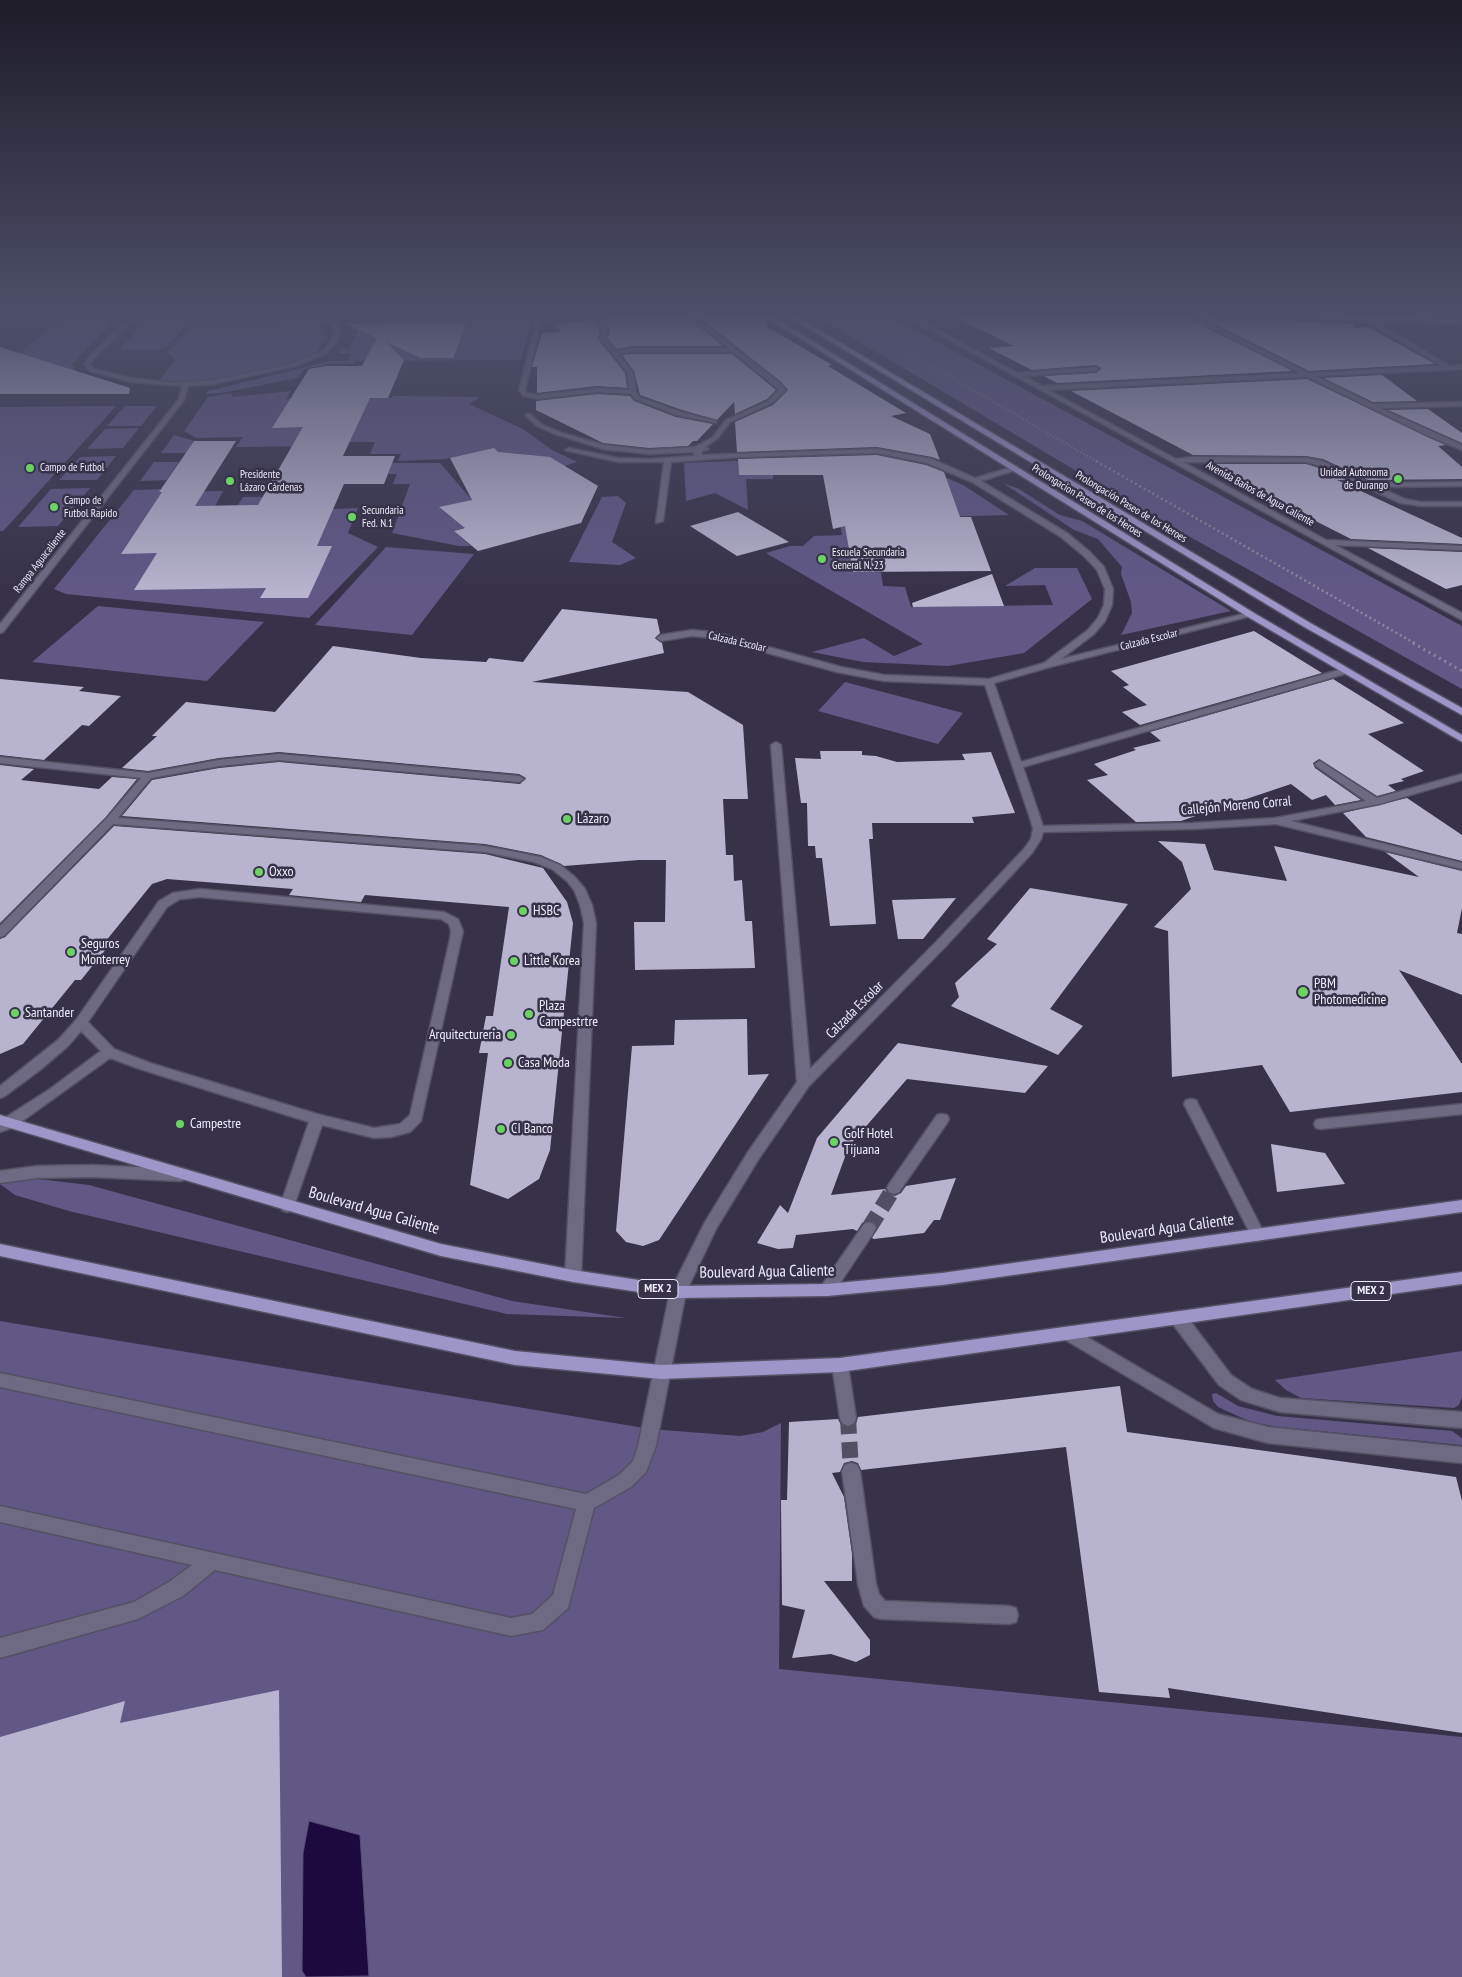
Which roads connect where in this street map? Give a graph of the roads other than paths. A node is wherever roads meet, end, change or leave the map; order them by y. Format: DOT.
graph roads {
  1 [pos="175,408"];
  2 [pos="663,408"];
  3 [pos="756,408"];
  4 [pos="916,408"];
  5 [pos="945,408"];
  6 [pos="1077,408"];
  7 [pos="1375,408"];
  8 [pos="528,415"];
  9 [pos="728,421"];
  10 [pos="714,422"];
  11 [pos="722,429"];
  12 [pos="1462,448"];
  13 [pos="569,450"];
  14 [pos="698,454"];
  15 [pos="668,461"];
  16 [pos="1177,461"];
  17 [pos="1012,468"];
  18 [pos="979,479"];
  19 [pos="1462,484"];
  20 [pos="1368,485"];
  21 [pos="1462,504"];
  22 [pos="659,521"];
  23 [pos="1325,542"];
  24 [pos="1462,548"];
  25 [pos="1251,615"];
  26 [pos="1462,617"];
  27 [pos="0,630"];
  28 [pos="661,638"];
  29 [pos="1047,665"];
  30 [pos="1345,671"];
  31 [pos="989,682"];
  32 [pos="1462,712"];
  33 [pos="1462,739"];
  34 [pos="776,745"];
  35 [pos="0,760"];
  36 [pos="1320,764"];
  37 [pos="1017,766"];
  38 [pos="148,776"];
  39 [pos="1462,777"];
  40 [pos="519,779"];
  41 [pos="1375,802"];
  42 [pos="110,821"];
  43 [pos="1274,821"];
  44 [pos="1038,829"];
  45 [pos="1462,866"];
  46 [pos="0,933"];
  47 [pos="81,1022"];
  48 [pos="109,1052"];
  49 [pos="804,1083"];
  50 [pos="0,1093"];
  51 [pos="1191,1104"];
  52 [pos="1462,1109"];
  53 [pos="317,1119"];
  54 [pos="942,1119"];
  55 [pos="3,1123"];
  56 [pos="1321,1124"];
  57 [pos="181,1175"];
  58 [pos="0,1176"];
  59 [pos="894,1188"];
  60 [pos="287,1206"];
  61 [pos="1462,1206"];
  62 [pos="869,1228"];
  63 [pos="1258,1235"];
  64 [pos="0,1250"];
  65 [pos="573,1276"];
  66 [pos="1462,1278"];
  67 [pos="827,1290"];
  68 [pos="678,1292"];
  69 [pos="1178,1318"];
  70 [pos="1070,1334"];
  71 [pos="840,1366"];
  72 [pos="661,1372"];
  73 [pos="0,1380"];
  74 [pos="848,1418"];
  75 [pos="1462,1420"];
  76 [pos="1462,1455"];
  77 [pos="851,1471"];
  78 [pos="587,1503"];
  79 [pos="0,1514"];
  80 [pos="214,1560"];
  81 [pos="1010,1616"];
  82 [pos="0,1648"];
  1 -- 27 [label="street, Rampa Aguacaliente"];
  2 -- 10 [label="street"];
  3 -- 9 [label="street"];
  4 -- 17 [label="main road, Prolongacion Paseo de los Heroes"];
  5 -- 32 [label="main road, Prolongación Paseo de los Heroes"];
  6 -- 16 [label="street, Avenida Baños de Agua Caliente"];
  7 -- 12 [label="street"];
  8 -- 14 [label="street"];
  9 -- 10 [label="street"];
  9 -- 11 [label="street"];
  10 -- 11 [label="street"];
  11 -- 14 [label="street"];
  13 -- 15 [label="street"];
  14 -- 15 [label="street"];
  14 -- 18 [label="street"];
  14 -- 18 [label="street"];
  15 -- 22 [label="street"];
  16 -- 20 [label="street"];
  16 -- 23 [label="street, Avenida Baños de Agua Caliente"];
  17 -- 18 [label="street"];
  17 -- 25 [label="main road, Prolongacion Paseo de los Heroes"];
  18 -- 29 [label="street"];
  19 -- 20 [label="street"];
  20 -- 21 [label="street"];
  23 -- 24 [label="street"];
  23 -- 26 [label="street, Avenida Baños de Agua Caliente"];
  25 -- 29 [label="street, Calzada Escolar"];
  25 -- 30 [label="main road, Prolongacion Paseo de los Heroes"];
  28 -- 31 [label="street, Calzada Escolar"];
  29 -- 31 [label="street, Calzada Escolar"];
  30 -- 33 [label="main road, Prolongacion Paseo de los Heroes"];
  30 -- 37 [label="street"];
  31 -- 37 [label="street"];
  34 -- 49 [label="street"];
  35 -- 38 [label="street"];
  36 -- 41 [label="street"];
  37 -- 44 [label="street"];
  38 -- 40 [label="street"];
  38 -- 42 [label="street"];
  39 -- 41 [label="street, Callejón Moreno Corral"];
  41 -- 43 [label="street, Callejón Moreno Corral"];
  42 -- 46 [label="street"];
  42 -- 65 [label="street"];
  43 -- 44 [label="street, Callejón Moreno Corral"];
  43 -- 45 [label="street"];
  44 -- 49 [label="street, Calzada Escolar"];
  47 -- 48 [label="street"];
  47 -- 50 [label="street"];
  47 -- 53 [label="street"];
  48 -- 53 [label="street"];
  48 -- 55 [label="street"];
  49 -- 68 [label="street, Calzada Escolar"];
  51 -- 63 [label="street"];
  52 -- 56 [label="street"];
  53 -- 60 [label="street"];
  54 -- 59 [label="street"];
  55 -- 57 [label="main road, Boulevard Agua Caliente / MEX 2"];
  57 -- 58 [label="street"];
  57 -- 60 [label="main road, Boulevard Agua Caliente / MEX 2"];
  60 -- 65 [label="main road, Boulevard Agua Caliente / MEX 2"];
  61 -- 63 [label="main road, Boulevard Agua Caliente / MEX 2"];
  62 -- 67 [label="street"];
  63 -- 67 [label="main road, Boulevard Agua Caliente / MEX 2"];
  64 -- 72 [label="main road, MEX 2"];
  65 -- 68 [label="main road, Boulevard Agua Caliente / MEX 2"];
  66 -- 69 [label="main road, MEX 2"];
  67 -- 68 [label="main road, Boulevard Agua Caliente / MEX 2"];
  68 -- 72 [label="street, Calzada Escolar"];
  69 -- 70 [label="main road, MEX 2"];
  69 -- 75 [label="street"];
  70 -- 71 [label="main road, MEX 2"];
  70 -- 76 [label="street"];
  71 -- 72 [label="main road, MEX 2"];
  71 -- 74 [label="street"];
  72 -- 78 [label="street, Calzada Escolar"];
  73 -- 78 [label="street"];
  77 -- 81 [label="street"];
  78 -- 80 [label="street"];
  79 -- 80 [label="street"];
  80 -- 82 [label="street"];
}
